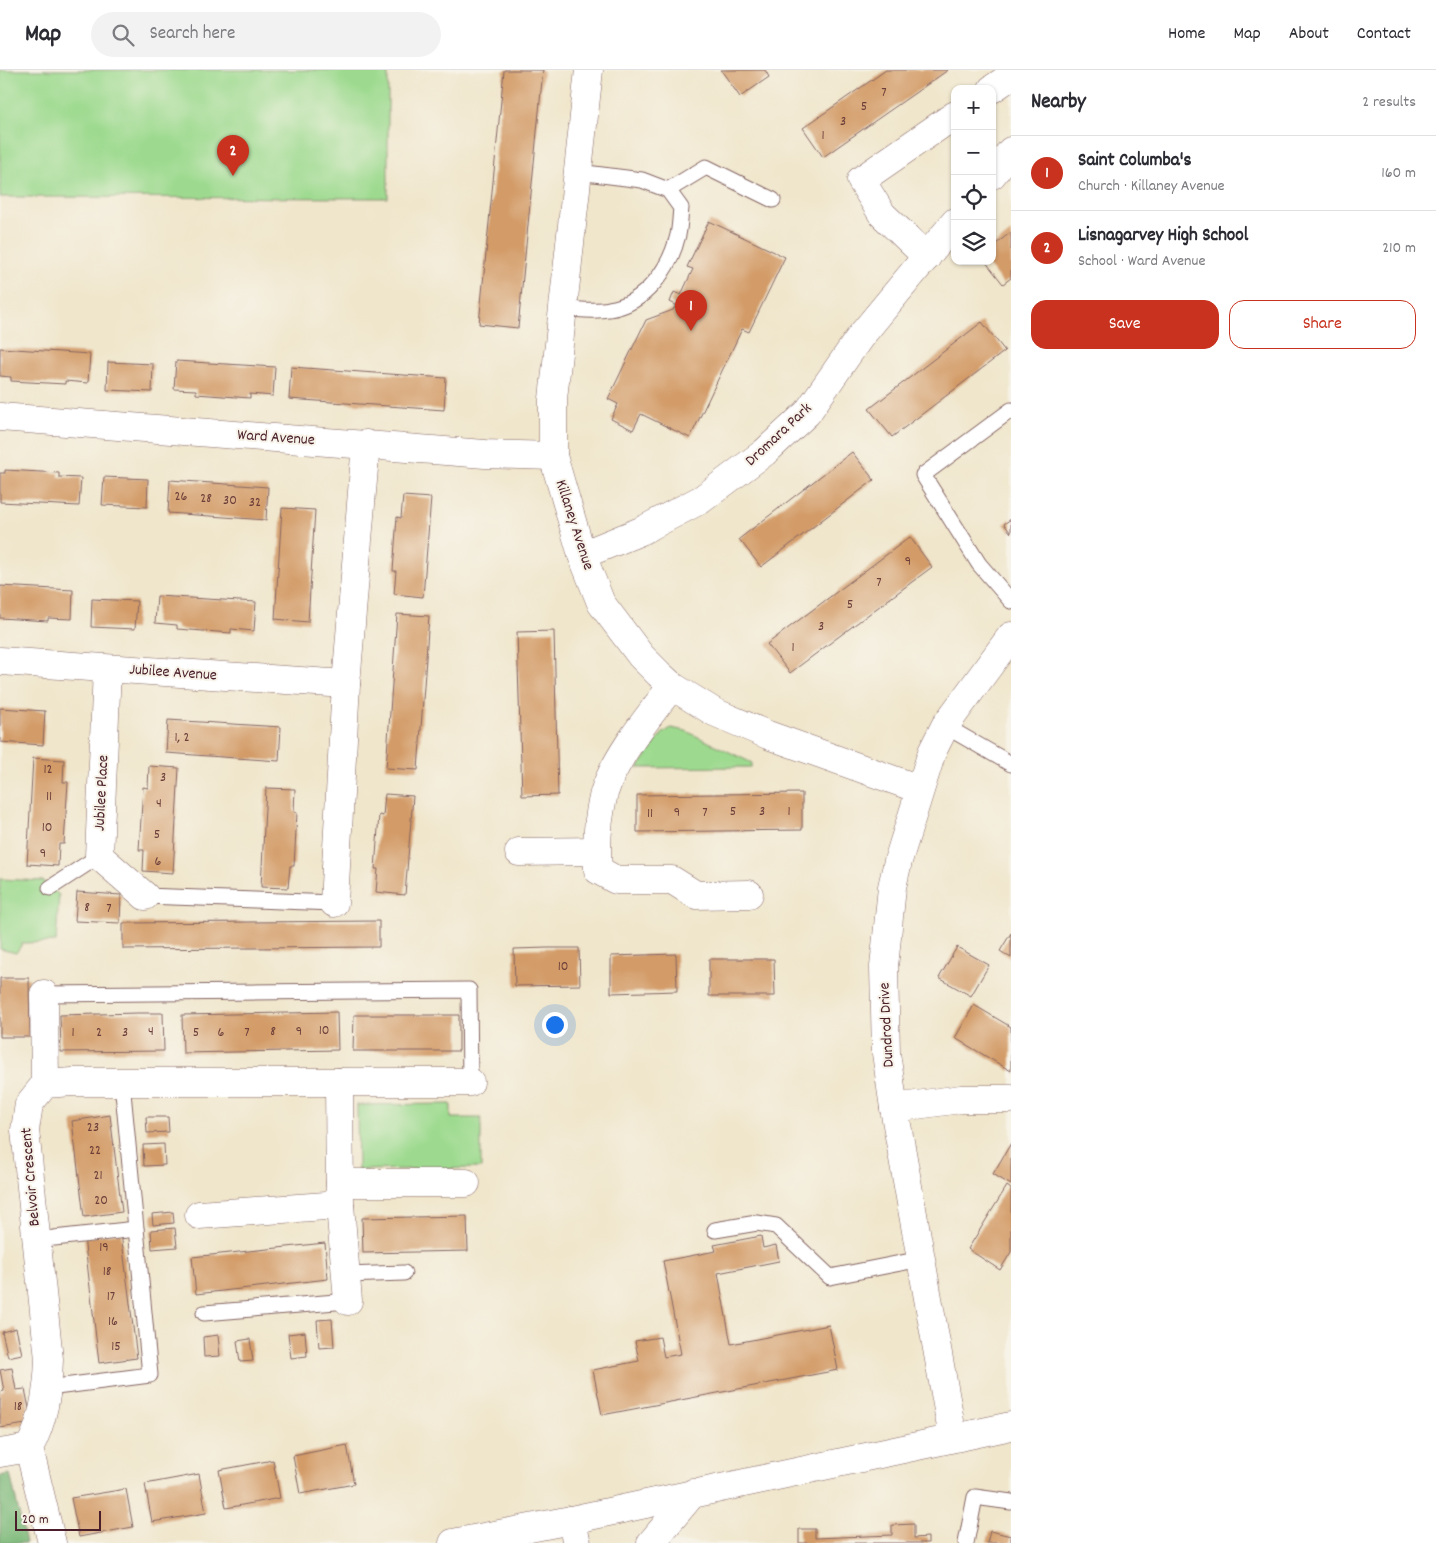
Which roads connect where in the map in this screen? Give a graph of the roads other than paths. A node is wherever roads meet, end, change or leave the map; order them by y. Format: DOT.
graph roads {
  1 [pos="589,70"];
  2 [pos="1011,76"];
  3 [pos="996,86"];
  4 [pos="951,118"];
  5 [pos="1011,151"];
  6 [pos="996,170"];
  7 [pos="578,172"];
  8 [pos="668,190"];
  9 [pos="773,200"];
  10 [pos="951,227"];
  11 [pos="927,257"];
  12 [pos="562,309"];
  13 [pos="1011,410"];
  14 [pos="0,417"];
  15 [pos="366,444"];
  16 [pos="553,456"];
  17 [pos="582,555"];
  18 [pos="1011,601"];
  19 [pos="1011,636"];
  20 [pos="0,661"];
  21 [pos="107,669"];
  22 [pos="346,684"];
  23 [pos="672,686"];
  24 [pos="945,726"];
  25 [pos="1011,764"];
  26 [pos="919,789"];
  27 [pos="596,851"];
  28 [pos="519,852"];
  29 [pos="99,856"];
  30 [pos="50,888"];
  31 [pos="749,894"];
  32 [pos="145,896"];
  33 [pos="334,903"];
  34 [pos="44,994"];
  35 [pos="122,1082"];
  36 [pos="339,1082"];
  37 [pos="470,1082"];
  38 [pos="45,1084"];
  39 [pos="1011,1099"];
  40 [pos="894,1108"];
  41 [pos="466,1183"];
  42 [pos="340,1194"];
  43 [pos="199,1215"];
  44 [pos="136,1229"];
  45 [pos="715,1230"];
  46 [pos="36,1240"];
  47 [pos="921,1259"];
  48 [pos="404,1273"];
  49 [pos="347,1288"];
  50 [pos="204,1314"];
  51 [pos="48,1388"];
  52 [pos="1011,1426"];
  53 [pos="953,1438"];
  54 [pos="29,1448"];
  55 [pos="0,1453"];
  56 [pos="693,1493"];
  57 [pos="1011,1502"];
  58 [pos="574,1532"];
  59 [pos="52,1543"];
  60 [pos="453,1543"];
  61 [pos="651,1543"];
  62 [pos="966,1543"];
  1 -- 7 [label="main road, Killaney Avenue"];
  2 -- 3 [label="main road"];
  4 -- 11 [label="main road"];
  5 -- 6 [label="main road"];
  7 -- 8 [label="lane"];
  7 -- 12 [label="main road, Killaney Avenue"];
  8 -- 9 [label="lane"];
  8 -- 12 [label="lane"];
  10 -- 11 [label="main road, Dromara Park"];
  11 -- 17 [label="main road, Dromara Park"];
  12 -- 16 [label="main road, Killaney Avenue"];
  13 -- 18 [label="lane"];
  14 -- 15 [label="main road, Ward Avenue"];
  15 -- 16 [label="main road, Ward Avenue"];
  15 -- 22 [label="main road"];
  16 -- 17 [label="main road, Killaney Avenue"];
  17 -- 23 [label="main road, Killaney Avenue"];
  19 -- 24 [label="main road, Dundrod Drive"];
  20 -- 21 [label="main road, Jubilee Avenue"];
  21 -- 22 [label="main road, Jubilee Avenue"];
  21 -- 29 [label="main road, Jubilee Place"];
  22 -- 33 [label="main road"];
  23 -- 26 [label="main road, Killaney Avenue"];
  23 -- 27 [label="main road"];
  24 -- 25 [label="lane"];
  24 -- 26 [label="main road, Dundrod Drive"];
  26 -- 40 [label="main road, Dundrod Drive"];
  27 -- 28 [label="main road"];
  27 -- 31 [label="main road"];
  29 -- 30 [label="lane"];
  29 -- 32 [label="main road"];
  32 -- 33 [label="lane"];
  34 -- 37 [label="lane"];
  34 -- 38 [label="main road"];
  35 -- 36 [label="main road"];
  35 -- 38 [label="main road"];
  35 -- 44 [label="lane"];
  36 -- 37 [label="main road"];
  36 -- 42 [label="main road"];
  38 -- 46 [label="main road, Belvoir Crescent"];
  39 -- 40 [label="main road"];
  40 -- 47 [label="main road, Dundrod Drive"];
  41 -- 42 [label="main road"];
  42 -- 43 [label="main road"];
  42 -- 49 [label="main road"];
  44 -- 46 [label="lane"];
  44 -- 51 [label="lane"];
  45 -- 47 [label="lane"];
  46 -- 51 [label="main road, Belvoir Crescent"];
  47 -- 53 [label="main road, Dundrod Drive"];
  48 -- 49 [label="lane"];
  49 -- 50 [label="lane"];
  51 -- 54 [label="main road, Belvoir Crescent"];
  52 -- 53 [label="main road"];
  53 -- 56 [label="main road"];
  54 -- 55 [label="main road"];
  54 -- 59 [label="main road"];
  56 -- 58 [label="main road"];
  56 -- 61 [label="main road"];
  57 -- 62 [label="lane"];
  58 -- 60 [label="main road"];
}
